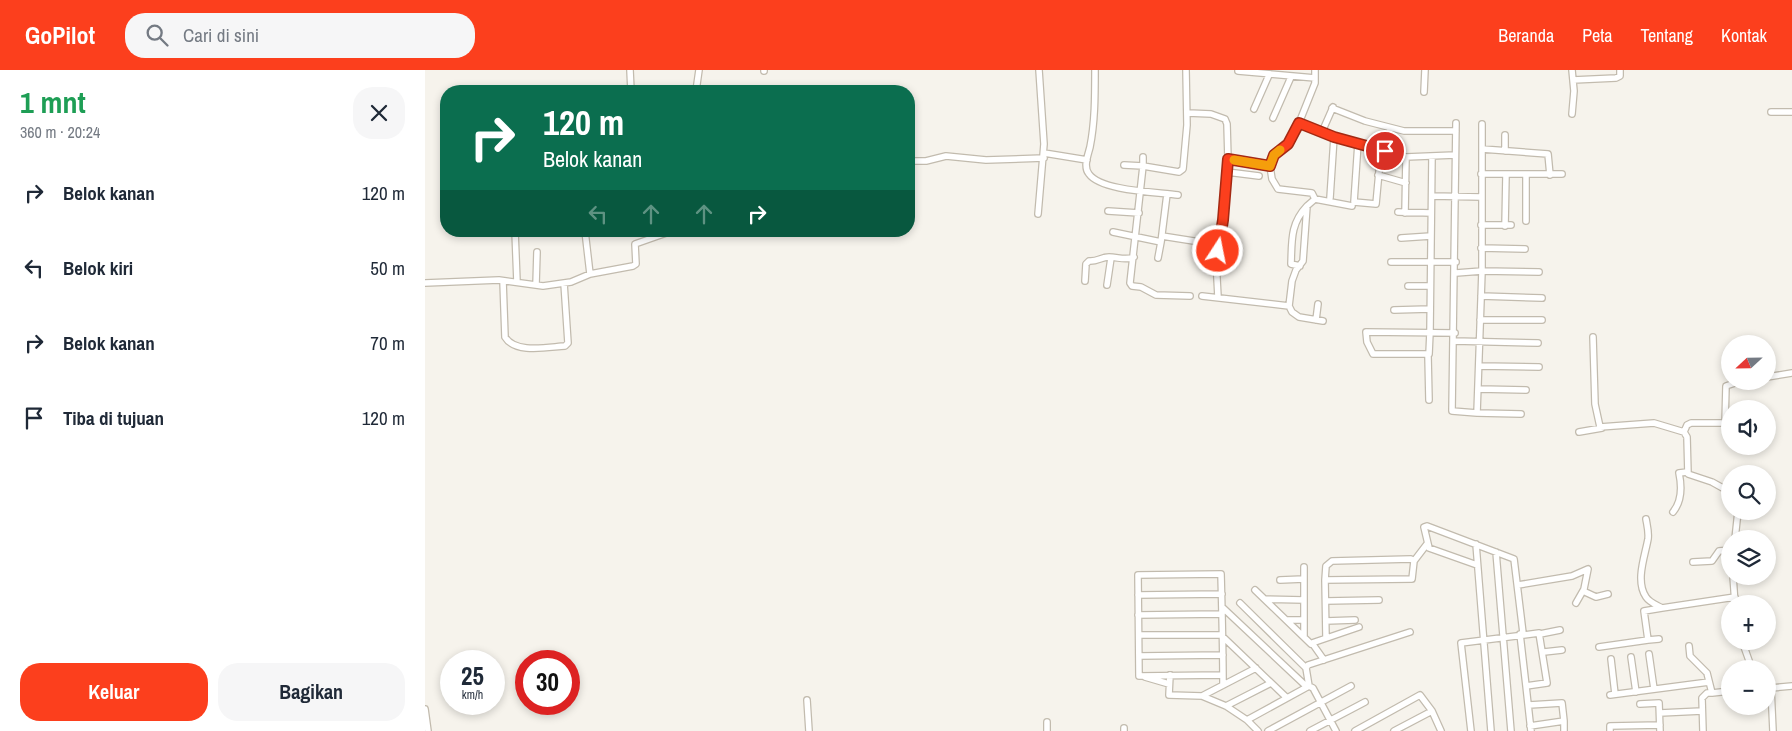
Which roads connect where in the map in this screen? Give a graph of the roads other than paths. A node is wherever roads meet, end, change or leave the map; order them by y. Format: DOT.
graph roads {
  1 [pos="630,70"];
  2 [pos="699,70"];
  3 [pos="1039,70"];
  4 [pos="1095,70"];
  5 [pos="1186,70"];
  6 [pos="1315,70"];
  7 [pos="1425,70"];
  8 [pos="1572,70"];
  9 [pos="1620,70"];
  10 [pos="1239,71"];
  11 [pos="1269,75"];
  12 [pos="1291,77"];
  13 [pos="1315,78"];
  14 [pos="1573,80"];
  15 [pos="631,85"];
  16 [pos="697,85"];
  17 [pos="1424,92"];
  18 [pos="1254,109"];
  19 [pos="1771,112"];
  20 [pos="1792,112"];
  21 [pos="1188,113"];
  22 [pos="1572,114"];
  23 [pos="1273,118"];
  24 [pos="1299,123"];
  25 [pos="1456,123"];
  26 [pos="1482,124"];
  27 [pos="1391,128"];
  28 [pos="1322,132"];
  29 [pos="1456,132"];
  30 [pos="1505,134"];
  31 [pos="1334,137"];
  32 [pos="1358,143"];
  33 [pos="1383,150"];
  34 [pos="1482,150"];
  35 [pos="1505,151"];
  36 [pos="1455,155"];
  37 [pos="1044,156"];
  38 [pos="1432,156"];
  39 [pos="1143,157"];
  40 [pos="1406,157"];
  41 [pos="1228,159"];
  42 [pos="915,160"];
  43 [pos="1087,160"];
  44 [pos="1124,165"];
  45 [pos="1143,166"];
  46 [pos="1270,166"];
  47 [pos="1227,172"];
  48 [pos="1481,174"];
  49 [pos="1562,174"];
  50 [pos="1378,175"];
  51 [pos="1506,175"];
  52 [pos="1550,175"];
  53 [pos="1259,176"];
  54 [pos="1525,176"];
  55 [pos="1406,183"];
  56 [pos="1141,190"];
  57 [pos="1167,194"];
  58 [pos="1178,195"];
  59 [pos="1432,196"];
  60 [pos="1481,197"];
  61 [pos="1330,198"];
  62 [pos="1456,198"];
  63 [pos="1315,199"];
  64 [pos="1307,206"];
  65 [pos="1352,206"];
  66 [pos="1108,210"];
  67 [pos="1139,213"];
  68 [pos="1431,213"];
  69 [pos="1038,214"];
  70 [pos="1525,220"];
  71 [pos="1481,225"];
  72 [pos="1293,228"];
  73 [pos="1306,228"];
  74 [pos="1113,232"];
  75 [pos="1136,236"];
  76 [pos="1431,236"];
  77 [pos="515,237"];
  78 [pos="586,237"];
  79 [pos="647,237"];
  80 [pos="1401,238"];
  81 [pos="1162,239"];
  82 [pos="1292,241"];
  83 [pos="1305,243"];
  84 [pos="1219,244"];
  85 [pos="1481,248"];
  86 [pos="1525,249"];
  87 [pos="537,252"];
  88 [pos="1134,257"];
  89 [pos="1111,258"];
  90 [pos="1159,258"];
  91 [pos="1431,260"];
  92 [pos="1391,262"];
  93 [pos="1455,262"];
  94 [pos="1300,266"];
  95 [pos="1482,271"];
  96 [pos="1539,272"];
  97 [pos="590,274"];
  98 [pos="1456,274"];
  99 [pos="503,281"];
  100 [pos="1085,281"];
  101 [pos="517,282"];
  102 [pos="564,283"];
  103 [pos="425,284"];
  104 [pos="1107,284"];
  105 [pos="536,285"];
  106 [pos="1408,286"];
  107 [pos="1430,286"];
  108 [pos="1189,296"];
  109 [pos="1202,296"];
  110 [pos="1481,296"];
  111 [pos="1219,297"];
  112 [pos="1542,298"];
  113 [pos="1318,304"];
  114 [pos="1289,306"];
  115 [pos="1430,309"];
  116 [pos="1394,310"];
  117 [pos="1316,320"];
  118 [pos="1480,320"];
  119 [pos="1542,320"];
  120 [pos="1323,321"];
  121 [pos="1430,332"];
  122 [pos="1455,333"];
  123 [pos="1593,337"];
  124 [pos="1455,341"];
  125 [pos="1479,343"];
  126 [pos="1538,343"];
  127 [pos="1428,356"];
  128 [pos="1479,366"];
  129 [pos="1539,367"];
  130 [pos="1792,373"];
  131 [pos="1776,376"];
  132 [pos="1479,389"];
  133 [pos="1526,390"];
  134 [pos="1726,390"];
  135 [pos="1429,400"];
  136 [pos="1477,413"];
  137 [pos="1521,414"];
  138 [pos="1602,428"];
  139 [pos="1579,432"];
  140 [pos="1684,432"];
  141 [pos="1687,472"];
  142 [pos="1721,488"];
  143 [pos="1673,512"];
  144 [pos="1646,519"];
  145 [pos="1427,544"];
  146 [pos="1476,544"];
  147 [pos="1721,551"];
  148 [pos="1496,552"];
  149 [pos="1414,561"];
  150 [pos="1693,562"];
  151 [pos="1477,565"];
  152 [pos="1304,568"];
  153 [pos="1279,580"];
  154 [pos="1304,580"];
  155 [pos="1325,580"];
  156 [pos="1518,585"];
  157 [pos="1255,590"];
  158 [pos="1583,591"];
  159 [pos="1222,594"];
  160 [pos="1608,594"];
  161 [pos="1138,595"];
  162 [pos="1721,598"];
  163 [pos="1265,599"];
  164 [pos="1304,600"];
  165 [pos="1379,600"];
  166 [pos="1325,601"];
  167 [pos="1240,603"];
  168 [pos="1576,604"];
  169 [pos="1662,608"];
  170 [pos="1222,611"];
  171 [pos="1139,615"];
  172 [pos="1287,620"];
  173 [pos="1304,620"];
  174 [pos="1355,620"];
  175 [pos="1326,621"];
  176 [pos="1359,627"];
  177 [pos="1560,630"];
  178 [pos="1410,632"];
  179 [pos="1521,633"];
  180 [pos="1541,634"];
  181 [pos="1139,635"];
  182 [pos="1222,635"];
  183 [pos="1304,637"];
  184 [pos="1502,637"];
  185 [pos="1326,638"];
  186 [pos="1659,639"];
  187 [pos="1482,640"];
  188 [pos="1648,640"];
  189 [pos="1311,644"];
  190 [pos="1689,646"];
  191 [pos="1599,647"];
  192 [pos="1562,650"];
  193 [pos="1544,652"];
  194 [pos="1649,654"];
  195 [pos="1223,655"];
  196 [pos="1139,656"];
  197 [pos="1631,657"];
  198 [pos="1611,659"];
  199 [pos="1324,660"];
  200 [pos="1255,668"];
  201 [pos="1307,671"];
  202 [pos="1170,675"];
  203 [pos="1223,675"];
  204 [pos="1139,676"];
  205 [pos="1709,682"];
  206 [pos="1271,683"];
  207 [pos="1169,684"];
  208 [pos="1223,685"];
  209 [pos="1308,685"];
  210 [pos="1351,686"];
  211 [pos="1526,686"];
  212 [pos="1792,686"];
  213 [pos="1776,687"];
  214 [pos="1654,689"];
  215 [pos="1636,692"];
  216 [pos="1712,692"];
  217 [pos="1721,692"];
  218 [pos="1202,696"];
  219 [pos="1287,698"];
  220 [pos="807,700"];
  221 [pos="1365,702"];
  222 [pos="1321,703"];
  223 [pos="1640,704"];
  224 [pos="1529,705"];
  225 [pos="1227,706"];
  226 [pos="425,709"];
  227 [pos="1432,711"];
  228 [pos="1702,711"];
  229 [pos="1659,713"];
  230 [pos="1772,715"];
  231 [pos="1247,720"];
  232 [pos="1330,720"];
  233 [pos="1564,721"];
  234 [pos="1047,722"];
  235 [pos="1660,728"];
  236 [pos="1531,729"];
  237 [pos="427,730"];
  238 [pos="809,731"];
  239 [pos="1047,731"];
  240 [pos="1257,731"];
  241 [pos="1268,731"];
  242 [pos="1310,731"];
  243 [pos="1336,731"];
  244 [pos="1355,731"];
  245 [pos="1394,731"];
  246 [pos="1440,731"];
  247 [pos="1471,731"];
  248 [pos="1491,731"];
  249 [pos="1511,731"];
  250 [pos="1564,731"];
  251 [pos="1610,731"];
  252 [pos="1703,731"];
  253 [pos="1773,731"];
  1 -- 15 [label="street"];
  2 -- 16 [label="street"];
  3 -- 37 [label="street"];
  4 -- 43 [label="street"];
  5 -- 21 [label="street"];
  6 -- 13 [label="street"];
  7 -- 17 [label="street"];
  8 -- 14 [label="street"];
  9 -- 14 [label="street"];
  10 -- 11 [label="street"];
  11 -- 12 [label="street"];
  11 -- 18 [label="street"];
  12 -- 13 [label="street"];
  12 -- 23 [label="street"];
  13 -- 24 [label="street"];
  14 -- 22 [label="street"];
  19 -- 20 [label="street"];
  21 -- 41 [label="street"];
  21 -- 45 [label="street"];
  24 -- 28 [label="street"];
  24 -- 46 [label="street"];
  25 -- 29 [label="street"];
  26 -- 34 [label="street"];
  27 -- 28 [label="street"];
  27 -- 29 [label="street"];
  27 -- 33 [label="street"];
  28 -- 31 [label="street"];
  29 -- 36 [label="street"];
  30 -- 35 [label="street"];
  31 -- 32 [label="street"];
  31 -- 61 [label="street"];
  32 -- 33 [label="street"];
  32 -- 50 [label="street"];
  33 -- 40 [label="street"];
  33 -- 50 [label="street"];
  34 -- 35 [label="street"];
  34 -- 48 [label="street"];
  35 -- 52 [label="street"];
  36 -- 38 [label="street"];
  36 -- 62 [label="street"];
  37 -- 42 [label="street"];
  37 -- 43 [label="street"];
  37 -- 69 [label="street"];
  38 -- 40 [label="street"];
  38 -- 59 [label="street"];
  39 -- 45 [label="street"];
  40 -- 55 [label="street"];
  41 -- 46 [label="street"];
  41 -- 47 [label="street"];
  43 -- 56 [label="street"];
  44 -- 45 [label="street"];
  45 -- 56 [label="street"];
  46 -- 63 [label="street"];
  47 -- 53 [label="street"];
  47 -- 84 [label="street"];
  48 -- 51 [label="street"];
  48 -- 60 [label="street"];
  49 -- 52 [label="street"];
  50 -- 55 [label="street"];
  51 -- 54 [label="street"];
  51 -- 71 [label="street"];
  52 -- 54 [label="street"];
  54 -- 70 [label="street"];
  55 -- 68 [label="street"];
  56 -- 57 [label="street"];
  56 -- 67 [label="street"];
  57 -- 58 [label="street"];
  57 -- 81 [label="street"];
  59 -- 62 [label="street"];
  59 -- 68 [label="street"];
  60 -- 62 [label="street"];
  60 -- 71 [label="street"];
  62 -- 93 [label="street"];
  63 -- 64 [label="street"];
  63 -- 65 [label="street"];
  64 -- 72 [label="street"];
  64 -- 73 [label="street"];
  66 -- 67 [label="street"];
  67 -- 75 [label="street"];
  68 -- 76 [label="street"];
  71 -- 85 [label="street"];
  72 -- 73 [label="street"];
  72 -- 82 [label="street"];
  73 -- 83 [label="street"];
  74 -- 75 [label="street"];
  75 -- 81 [label="street"];
  75 -- 88 [label="street"];
  76 -- 80 [label="street"];
  76 -- 91 [label="street"];
  77 -- 101 [label="street"];
  78 -- 97 [label="street"];
  79 -- 97 [label="street"];
  81 -- 84 [label="street"];
  81 -- 90 [label="street"];
  82 -- 83 [label="street"];
  82 -- 94 [label="street"];
  83 -- 94 [label="street"];
  84 -- 111 [label="street"];
  85 -- 86 [label="street"];
  85 -- 95 [label="street"];
  87 -- 105 [label="street"];
  88 -- 89 [label="street"];
  88 -- 108 [label="street"];
  89 -- 100 [label="street"];
  89 -- 104 [label="street"];
  91 -- 92 [label="street"];
  91 -- 93 [label="street"];
  91 -- 107 [label="street"];
  93 -- 98 [label="street"];
  94 -- 114 [label="street"];
  95 -- 96 [label="street"];
  95 -- 98 [label="street"];
  95 -- 110 [label="street"];
  97 -- 102 [label="street"];
  98 -- 122 [label="street"];
  99 -- 101 [label="street"];
  99 -- 102 [label="street"];
  99 -- 103 [label="street"];
  101 -- 105 [label="street"];
  102 -- 105 [label="street"];
  106 -- 107 [label="street"];
  107 -- 115 [label="street"];
  109 -- 111 [label="street"];
  110 -- 112 [label="street"];
  110 -- 118 [label="street"];
  111 -- 114 [label="street"];
  113 -- 117 [label="street"];
  114 -- 117 [label="street"];
  115 -- 116 [label="street"];
  115 -- 121 [label="street"];
  117 -- 120 [label="street"];
  118 -- 119 [label="street"];
  118 -- 125 [label="street"];
  121 -- 122 [label="street"];
  121 -- 127 [label="street"];
  121 -- 127 [label="street"];
  122 -- 124 [label="street"];
  123 -- 138 [label="street"];
  124 -- 125 [label="street"];
  124 -- 136 [label="street"];
  125 -- 126 [label="street"];
  125 -- 128 [label="street"];
  127 -- 135 [label="street"];
  128 -- 129 [label="street"];
  128 -- 132 [label="street"];
  130 -- 131 [label="street"];
  132 -- 133 [label="street"];
  132 -- 136 [label="street"];
  134 -- 140 [label="street"];
  136 -- 137 [label="street"];
  138 -- 139 [label="street"];
  138 -- 140 [label="street"];
  140 -- 141 [label="street"];
  141 -- 142 [label="street"];
  141 -- 143 [label="street"];
  144 -- 169 [label="street"];
  145 -- 146 [label="street"];
  145 -- 149 [label="street"];
  145 -- 151 [label="street"];
  146 -- 148 [label="street"];
  146 -- 151 [label="street"];
  147 -- 150 [label="street"];
  148 -- 156 [label="street"];
  148 -- 184 [label="street"];
  149 -- 155 [label="street"];
  149 -- 155 [label="street"];
  151 -- 187 [label="street"];
  152 -- 154 [label="street"];
  153 -- 154 [label="street"];
  154 -- 164 [label="street"];
  155 -- 166 [label="street"];
  156 -- 158 [label="street"];
  156 -- 179 [label="street"];
  157 -- 163 [label="street"];
  158 -- 160 [label="street"];
  158 -- 168 [label="street"];
  159 -- 161 [label="street"];
  159 -- 161 [label="street"];
  159 -- 170 [label="street"];
  161 -- 171 [label="street"];
  162 -- 169 [label="street"];
  163 -- 164 [label="street"];
  163 -- 172 [label="street"];
  164 -- 173 [label="street"];
  165 -- 166 [label="street"];
  166 -- 175 [label="street"];
  167 -- 201 [label="street"];
  169 -- 188 [label="street"];
  170 -- 171 [label="street"];
  170 -- 182 [label="street"];
  170 -- 209 [label="street"];
  171 -- 181 [label="street"];
  172 -- 173 [label="street"];
  172 -- 183 [label="street"];
  173 -- 183 [label="street"];
  174 -- 175 [label="street"];
  175 -- 185 [label="street"];
  176 -- 185 [label="street"];
  177 -- 180 [label="street"];
  178 -- 199 [label="street"];
  179 -- 180 [label="street"];
  179 -- 184 [label="street"];
  179 -- 211 [label="street"];
  180 -- 193 [label="street"];
  181 -- 182 [label="street"];
  181 -- 196 [label="street"];
  182 -- 195 [label="street"];
  182 -- 200 [label="street"];
  183 -- 189 [label="street"];
  184 -- 187 [label="street"];
  184 -- 249 [label="street"];
  185 -- 189 [label="street"];
  186 -- 188 [label="street"];
  187 -- 247 [label="street"];
  187 -- 248 [label="street"];
  188 -- 191 [label="street"];
  189 -- 199 [label="street"];
  190 -- 205 [label="street"];
  192 -- 193 [label="street"];
  193 -- 211 [label="street"];
  194 -- 214 [label="street"];
  195 -- 196 [label="street"];
  195 -- 203 [label="street"];
  196 -- 204 [label="street"];
  197 -- 215 [label="street"];
  198 -- 215 [label="street"];
  199 -- 201 [label="street"];
  200 -- 206 [label="street"];
  200 -- 208 [label="street"];
  201 -- 209 [label="street"];
  202 -- 203 [label="street"];
  202 -- 204 [label="street"];
  202 -- 207 [label="street"];
  203 -- 208 [label="street"];
  204 -- 207 [label="street"];
  205 -- 214 [label="street"];
  205 -- 216 [label="street"];
  206 -- 219 [label="street"];
  206 -- 225 [label="street"];
  207 -- 218 [label="street"];
  208 -- 218 [label="street"];
  209 -- 219 [label="street"];
  209 -- 222 [label="street"];
  210 -- 222 [label="street"];
  211 -- 224 [label="street"];
  212 -- 213 [label="street"];
  214 -- 215 [label="street"];
  216 -- 217 [label="street"];
  216 -- 228 [label="street"];
  218 -- 225 [label="street"];
  219 -- 231 [label="street"];
  220 -- 238 [label="street"];
  221 -- 232 [label="street"];
  222 -- 232 [label="street"];
  222 -- 241 [label="street"];
  223 -- 229 [label="street"];
  224 -- 233 [label="street"];
  224 -- 236 [label="street"];
  225 -- 231 [label="street"];
  226 -- 237 [label="street"];
  227 -- 244 [label="street"];
  227 -- 245 [label="street"];
  227 -- 246 [label="street"];
  228 -- 229 [label="street"];
  228 -- 252 [label="street"];
  229 -- 235 [label="street"];
  230 -- 253 [label="street"];
  231 -- 240 [label="street"];
  232 -- 242 [label="street"];
  232 -- 243 [label="street"];
  233 -- 236 [label="street"];
  233 -- 250 [label="street"];
  234 -- 239 [label="street"];
  235 -- 251 [label="street"];
}
